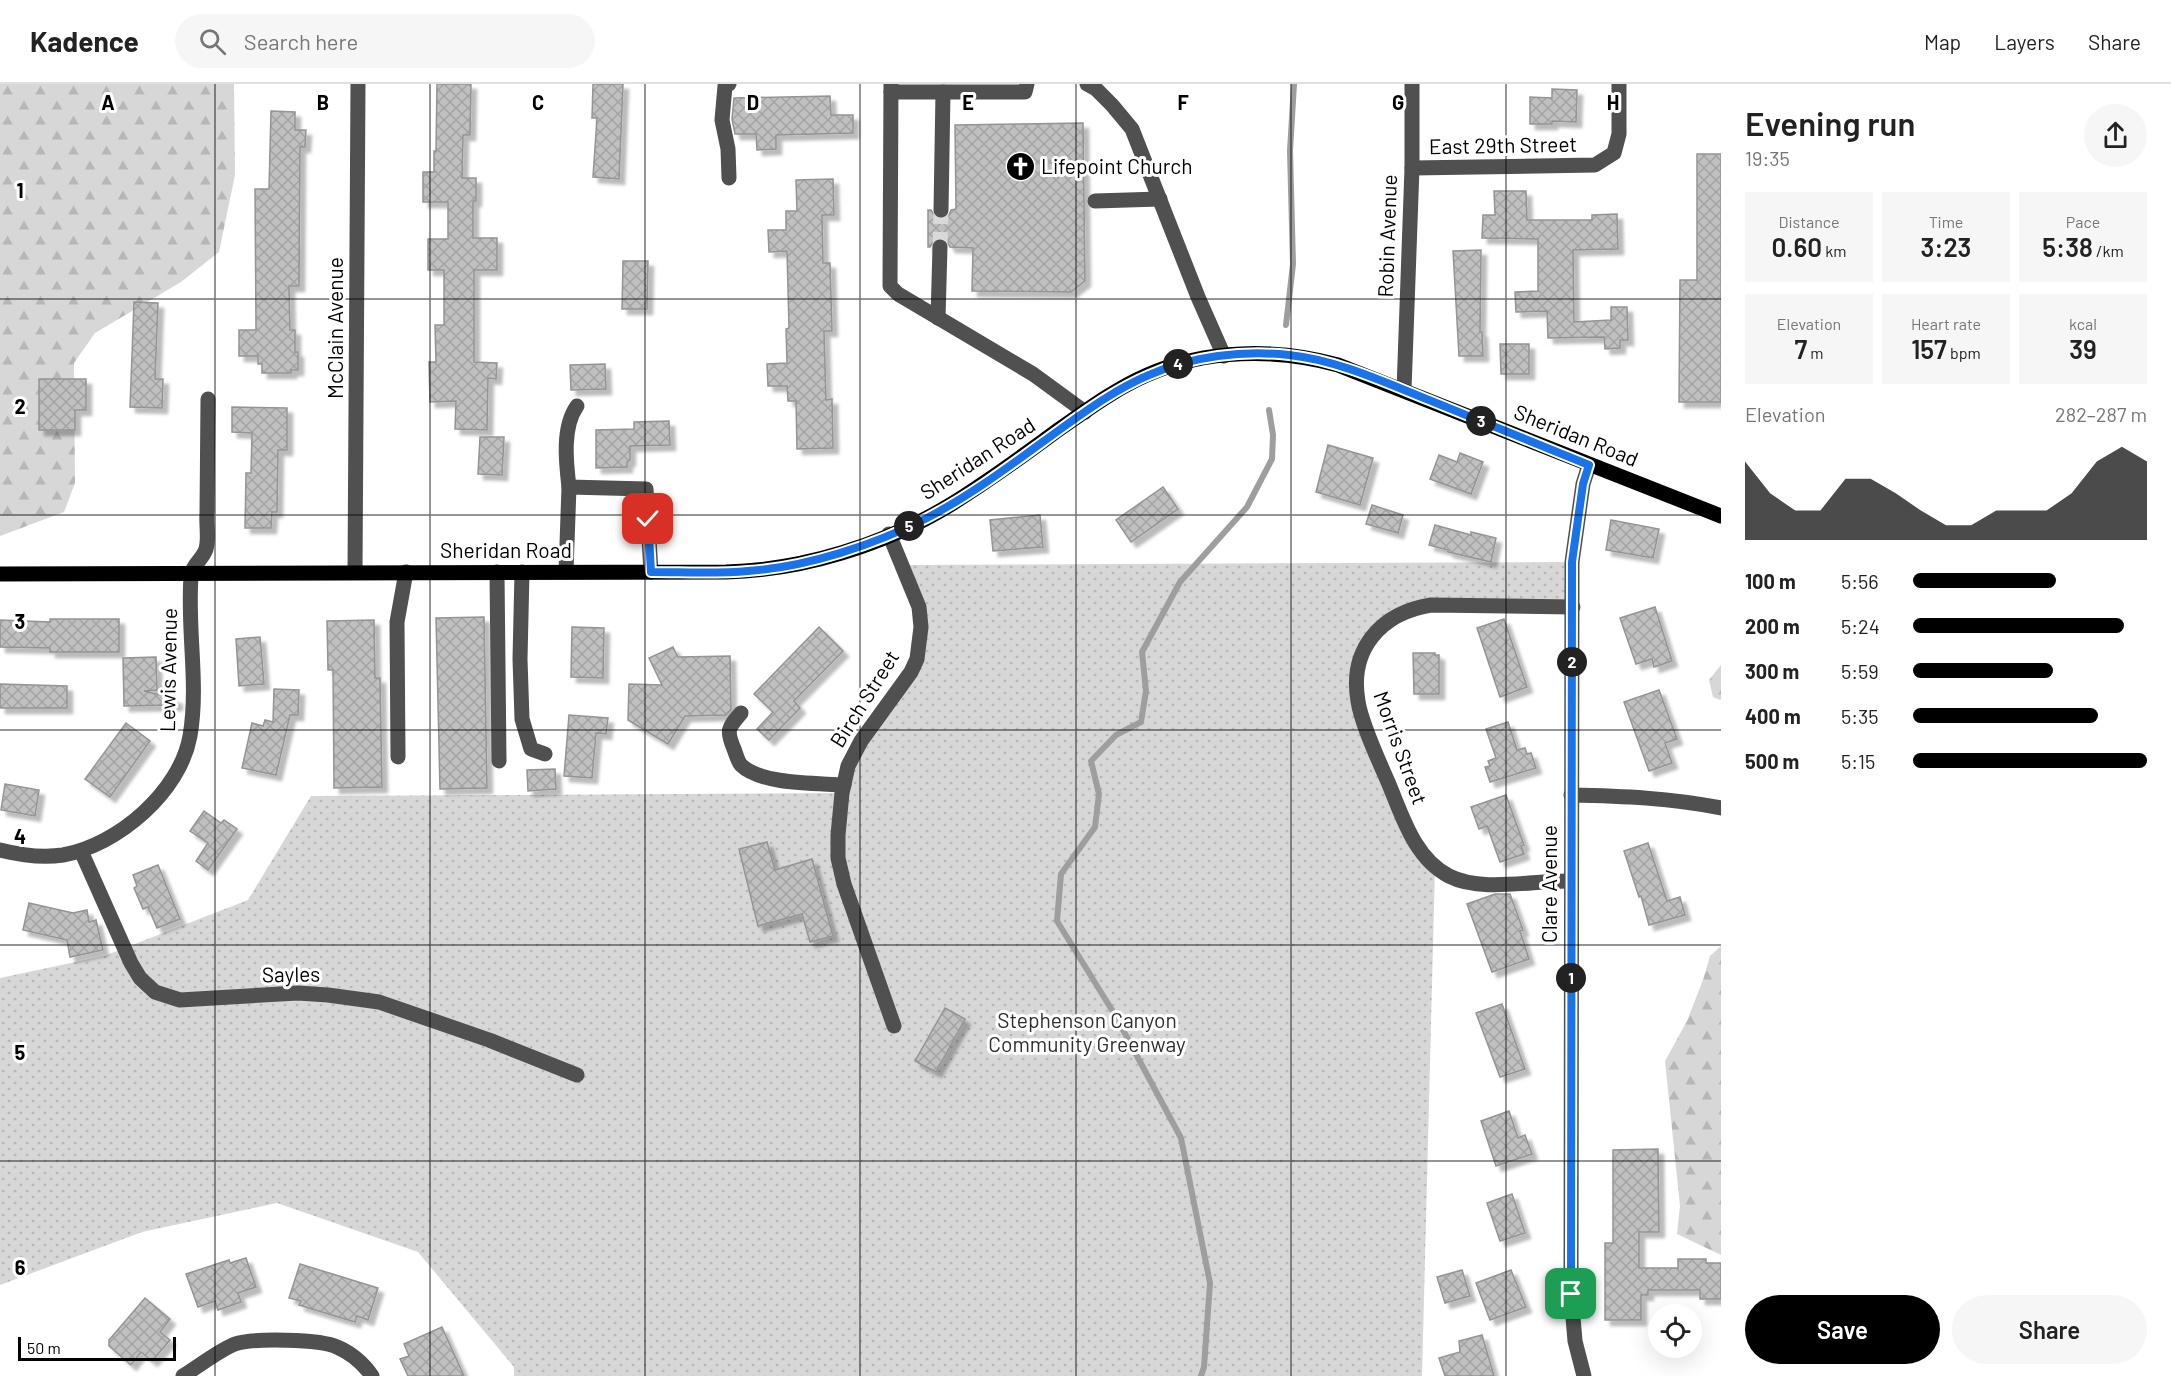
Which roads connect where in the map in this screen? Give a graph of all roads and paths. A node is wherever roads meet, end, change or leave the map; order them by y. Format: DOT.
graph roads {
  1 [pos="358,84"];
  2 [pos="729,84"];
  3 [pos="1027,84"];
  4 [pos="1087,84"];
  5 [pos="1412,84"];
  6 [pos="1619,84"];
  7 [pos="891,88"];
  8 [pos="943,92"];
  9 [pos="1412,168"];
  10 [pos="729,178"];
  11 [pos="1160,199"];
  12 [pos="1095,201"];
  13 [pos="940,210"];
  14 [pos="940,247"];
  15 [pos="938,318"];
  16 [pos="1224,356"];
  17 [pos="1404,390"];
  18 [pos="208,399"];
  19 [pos="577,406"];
  20 [pos="1085,412"];
  21 [pos="1589,465"];
  22 [pos="569,487"];
  23 [pos="1721,516"];
  24 [pos="889,534"];
  25 [pos="355,572"];
  26 [pos="406,572"];
  27 [pos="497,572"];
  28 [pos="522,572"];
  29 [pos="566,572"];
  30 [pos="651,572"];
  31 [pos="0,574"];
  32 [pos="191,574"];
  33 [pos="1573,607"];
  34 [pos="741,712"];
  35 [pos="545,754"];
  36 [pos="398,758"];
  37 [pos="499,761"];
  38 [pos="844,785"];
  39 [pos="1571,795"];
  40 [pos="1721,808"];
  41 [pos="0,850"];
  42 [pos="81,851"];
  43 [pos="1571,881"];
  44 [pos="894,1026"];
  45 [pos="577,1076"];
  46 [pos="183,1376"];
  47 [pos="372,1376"];
  48 [pos="1584,1376"];
  1 -- 25 [label="street, McClain Avenue"];
  2 -- 10 [label="street"];
  3 -- 8 [label="street"];
  4 -- 11 [label="street"];
  5 -- 9 [label="street, Robin Avenue"];
  6 -- 9 [label="street, East 29th Street"];
  7 -- 8 [label="street"];
  7 -- 15 [label="street"];
  8 -- 13 [label="street"];
  9 -- 17 [label="street, Robin Avenue"];
  11 -- 12 [label="street"];
  11 -- 16 [label="street"];
  14 -- 15 [label="street"];
  15 -- 20 [label="street"];
  16 -- 17 [label="main road, Sheridan Road"];
  16 -- 20 [label="main road, Sheridan Road"];
  17 -- 21 [label="main road, Sheridan Road"];
  18 -- 32 [label="street"];
  19 -- 22 [label="street"];
  20 -- 24 [label="main road, Sheridan Road"];
  21 -- 23 [label="main road, Sheridan Road"];
  21 -- 33 [label="street, Clare Avenue"];
  22 -- 29 [label="street"];
  22 -- 30 [label="street"];
  24 -- 30 [label="main road, Sheridan Road"];
  24 -- 38 [label="street, Birch Street"];
  25 -- 26 [label="main road, Sheridan Road"];
  25 -- 32 [label="main road, Sheridan Road"];
  26 -- 27 [label="main road, Sheridan Road"];
  26 -- 36 [label="street"];
  27 -- 28 [label="main road, Sheridan Road"];
  27 -- 37 [label="street"];
  28 -- 29 [label="main road, Sheridan Road"];
  28 -- 35 [label="street"];
  29 -- 30 [label="main road, Sheridan Road"];
  31 -- 32 [label="main road, Sheridan Road"];
  32 -- 42 [label="street, Lewis Avenue"];
  33 -- 39 [label="street, Clare Avenue"];
  33 -- 43 [label="street, Morris Street"];
  34 -- 38 [label="street"];
  38 -- 44 [label="street, Birch Street"];
  39 -- 40 [label="street"];
  39 -- 43 [label="street, Clare Avenue"];
  41 -- 42 [label="street, Lewis Avenue"];
  42 -- 45 [label="street, Sayles"];
  43 -- 48 [label="street, Clare Avenue"];
  46 -- 47 [label="street"];
}
